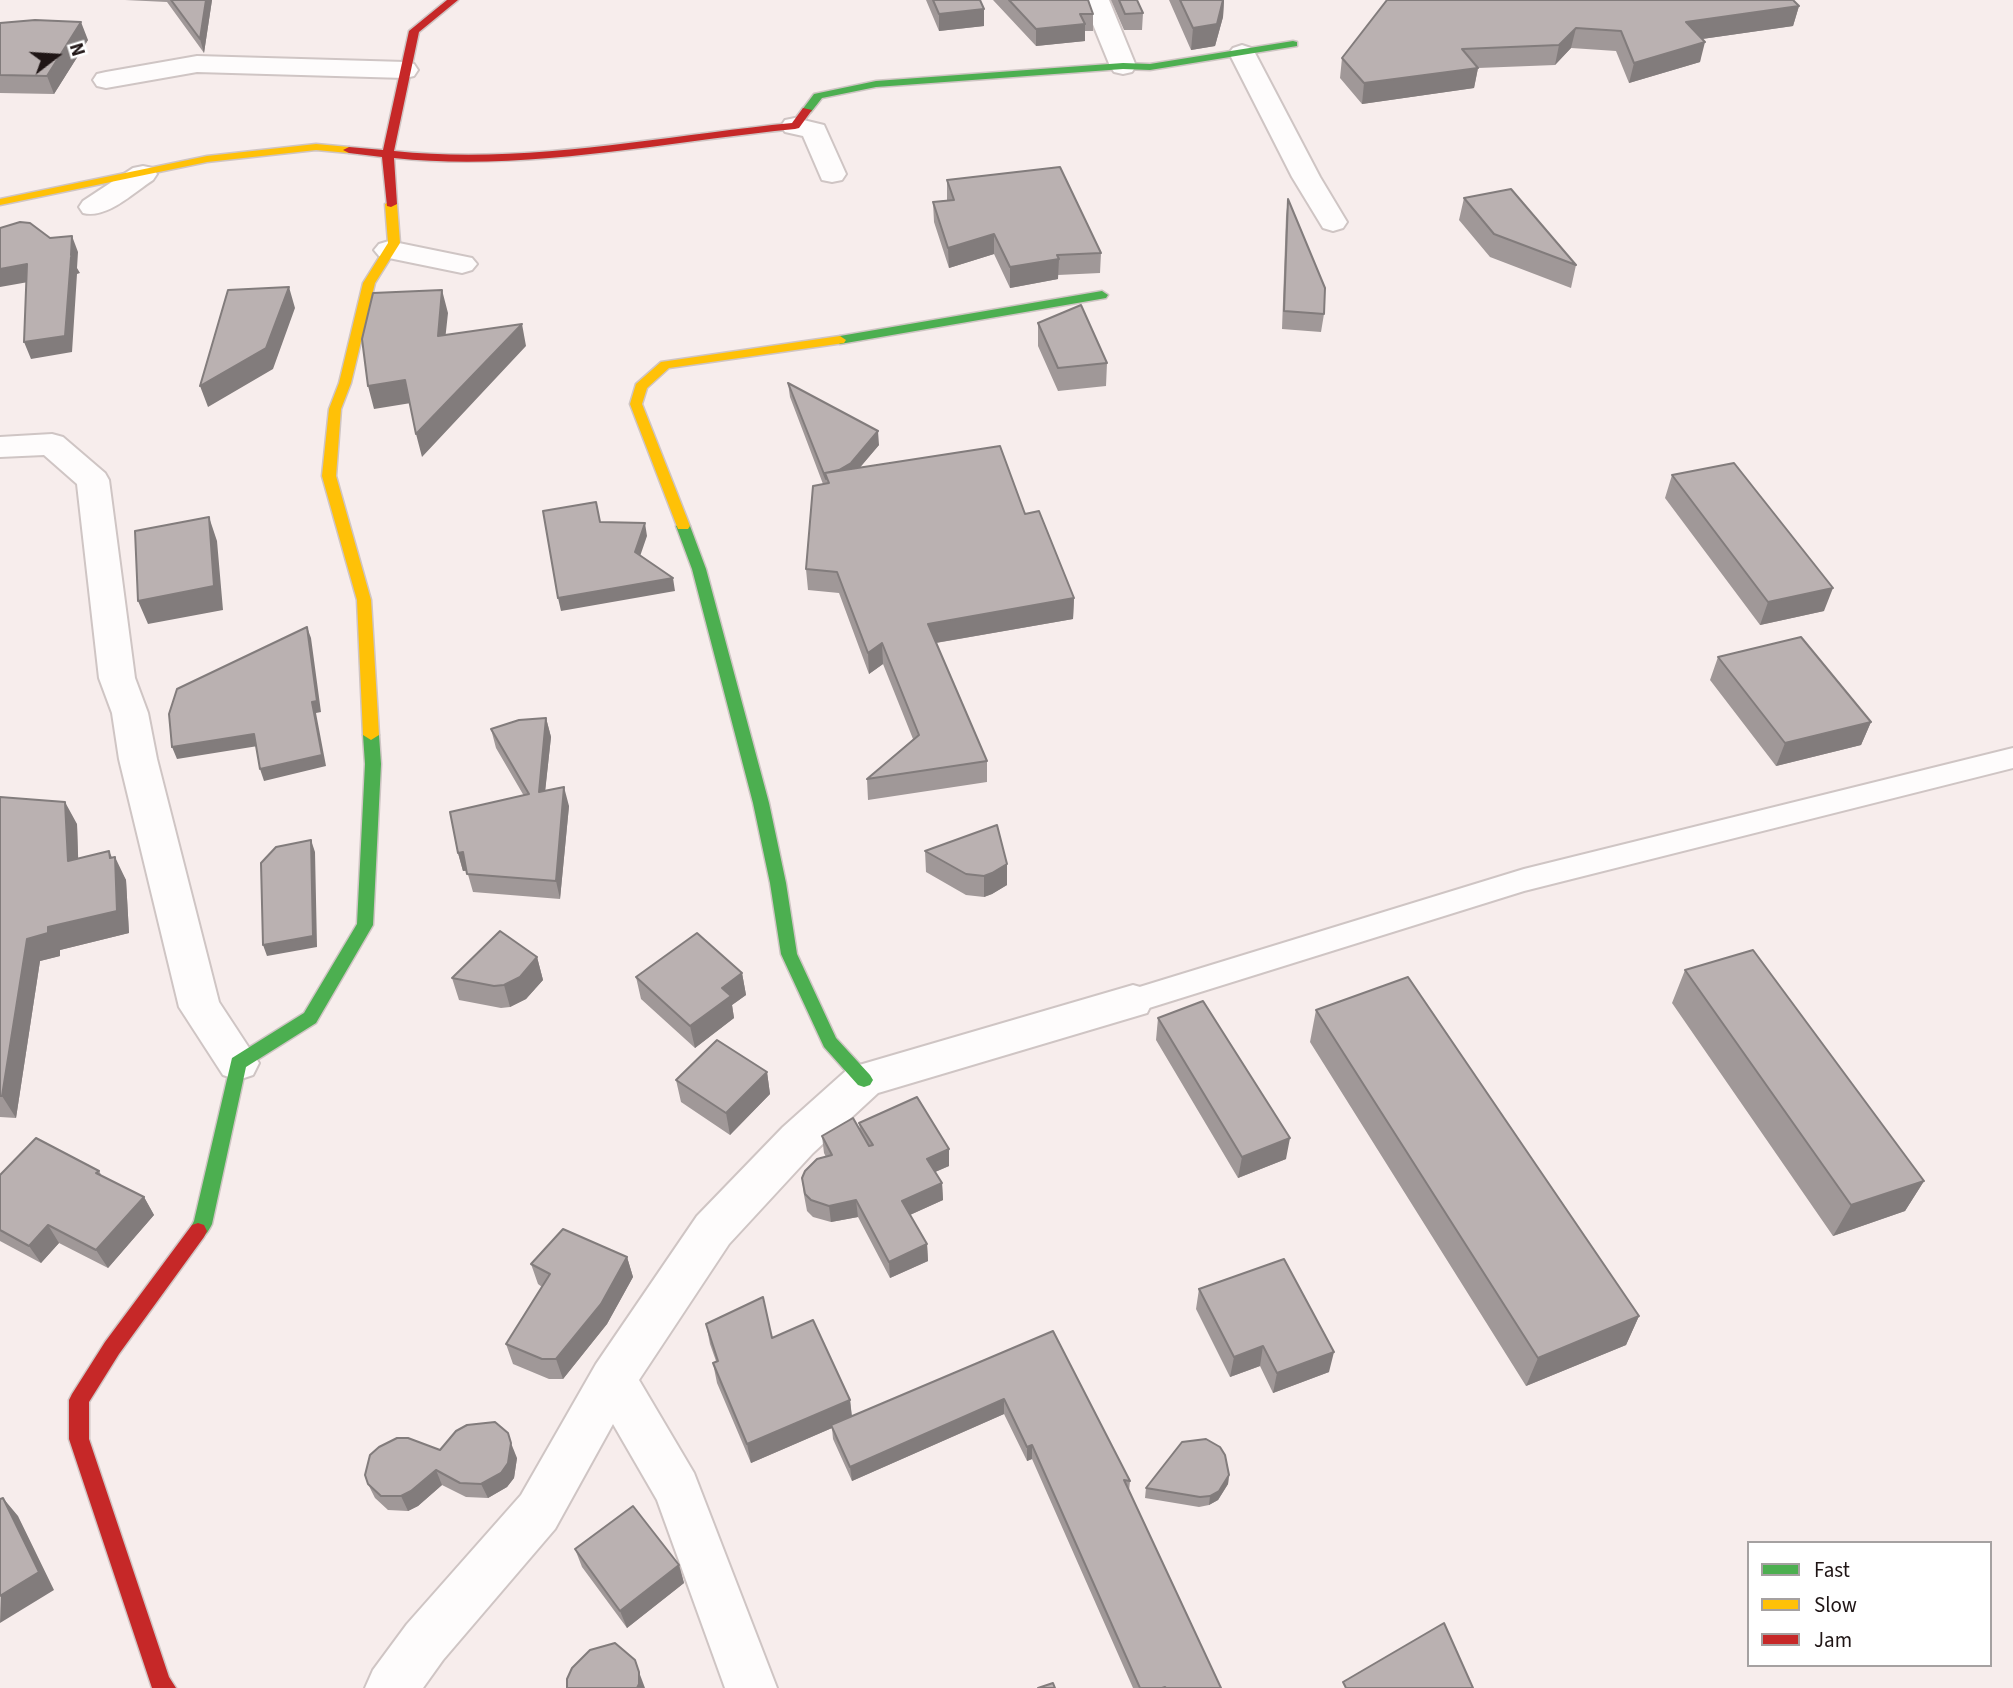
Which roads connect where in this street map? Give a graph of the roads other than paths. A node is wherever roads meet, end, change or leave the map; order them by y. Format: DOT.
graph roads {
  1 [pos="453,0"];
  2 [pos="1096,0"];
  3 [pos="1293,44"];
  4 [pos="1241,53"];
  5 [pos="1123,66"];
  6 [pos="405,70"];
  7 [pos="106,80"];
  8 [pos="795,126"];
  9 [pos="388,155"];
  10 [pos="144,174"];
  11 [pos="832,174"];
  12 [pos="0,202"];
  13 [pos="93,207"];
  14 [pos="1334,222"];
  15 [pos="389,250"];
  16 [pos="462,264"];
  17 [pos="1102,295"];
  18 [pos="0,447"];
  19 [pos="2013,758"];
  20 [pos="1133,1001"];
  21 [pos="238,1063"];
  22 [pos="864,1080"];
  23 [pos="612,1379"];
  24 [pos="165,1688"];
  25 [pos="391,1688"];
  26 [pos="751,1688"];
  1 -- 6 [label="street"];
  2 -- 5 [label="street"];
  3 -- 4 [label="street"];
  4 -- 5 [label="street"];
  4 -- 14 [label="street"];
  5 -- 8 [label="street"];
  6 -- 7 [label="street"];
  6 -- 9 [label="street"];
  8 -- 9 [label="street"];
  8 -- 11 [label="street"];
  9 -- 10 [label="street"];
  9 -- 15 [label="street"];
  10 -- 12 [label="street"];
  10 -- 13 [label="street"];
  15 -- 16 [label="street"];
  15 -- 21 [label="street"];
  17 -- 22 [label="street"];
  18 -- 21 [label="street"];
  19 -- 20 [label="lane"];
  20 -- 22 [label="street"];
  21 -- 24 [label="street"];
  22 -- 23 [label="street"];
  23 -- 25 [label="street"];
  23 -- 26 [label="street"];
}
